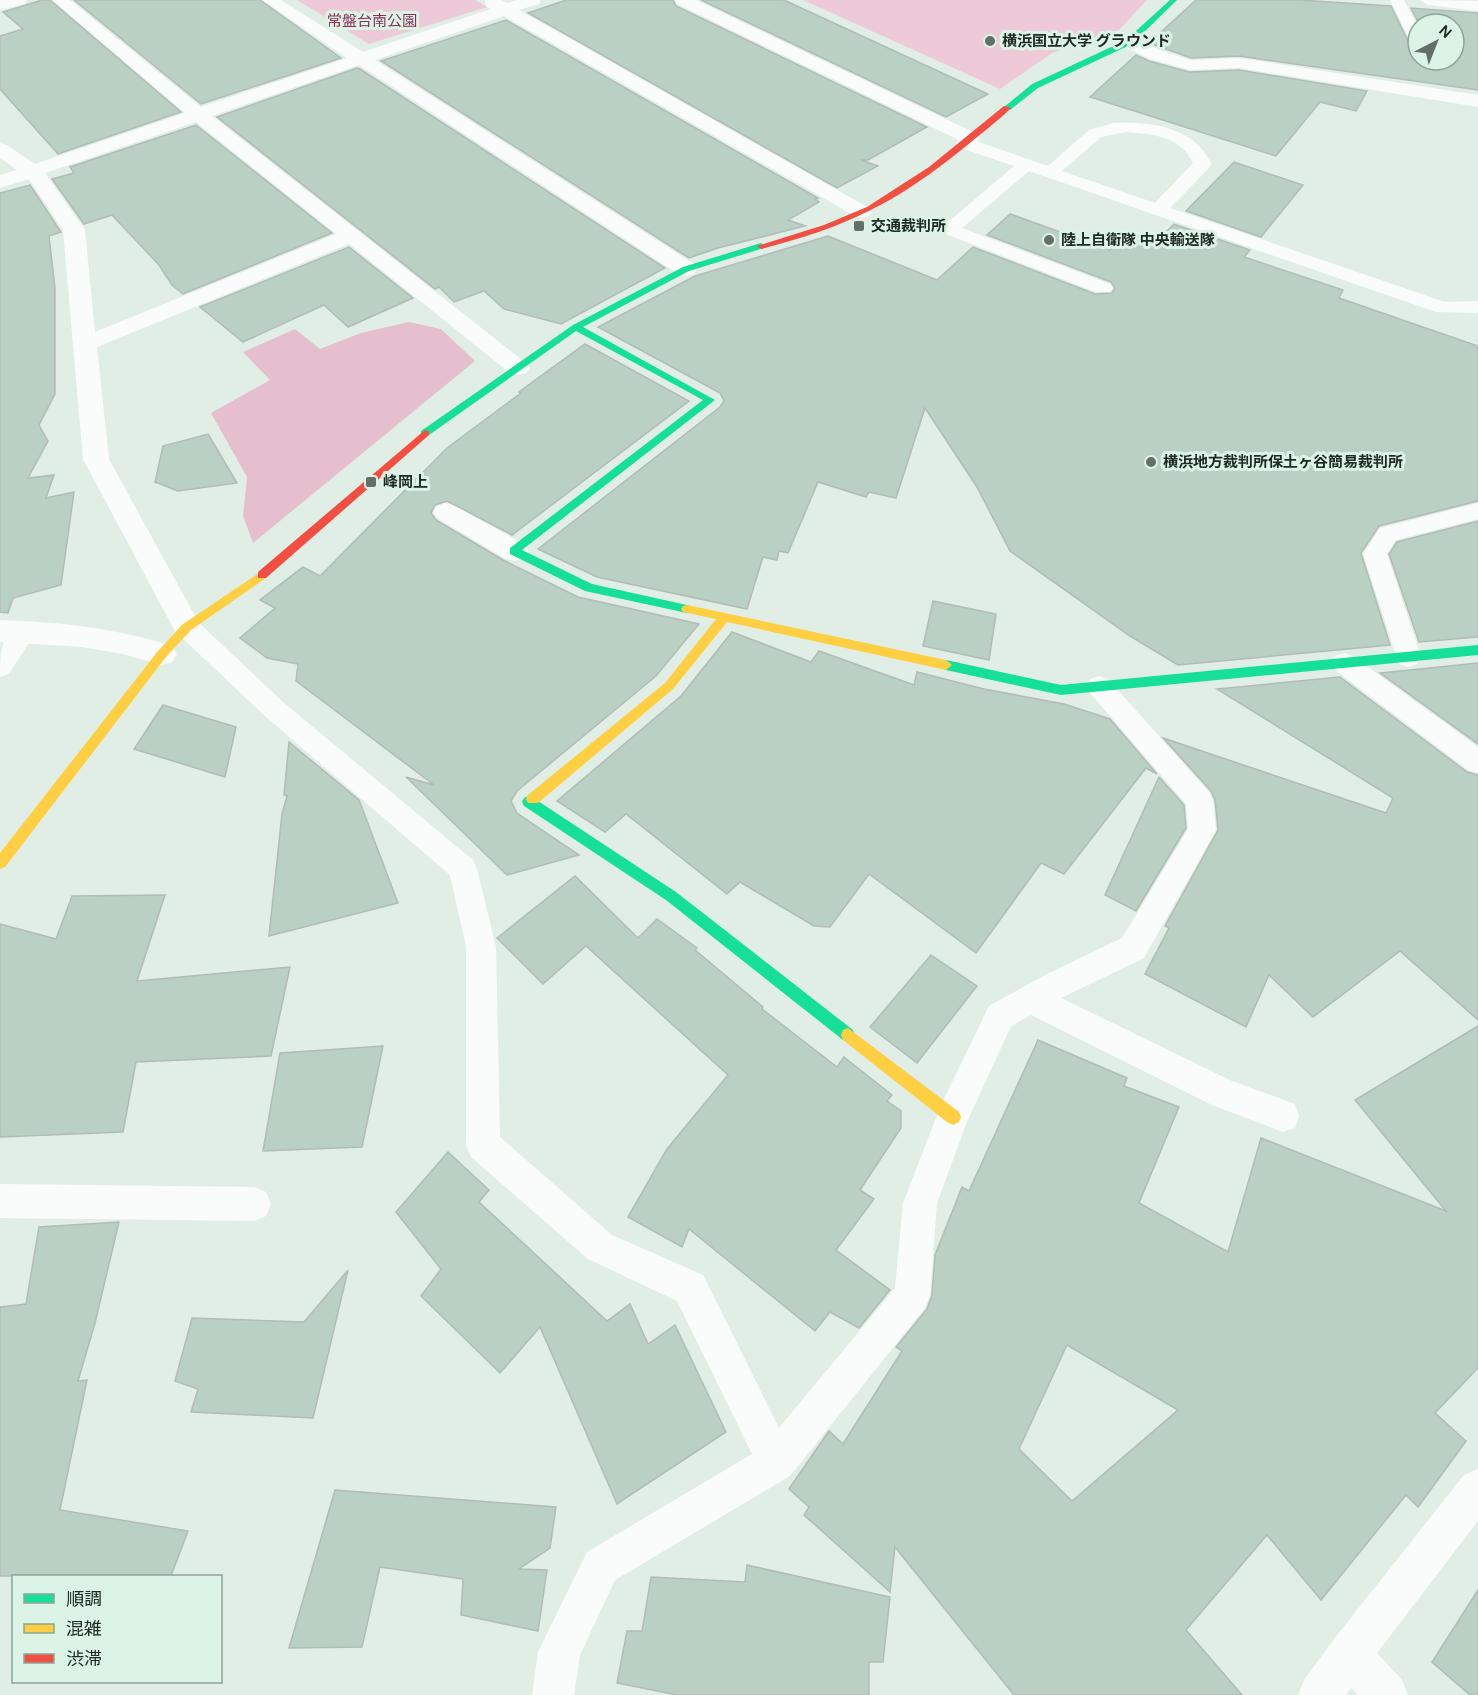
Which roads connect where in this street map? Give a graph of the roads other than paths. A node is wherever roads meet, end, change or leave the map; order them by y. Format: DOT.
graph roads {
  1 [pos="19,0"];
  2 [pos="60,0"];
  3 [pos="270,0"];
  4 [pos="488,0"];
  5 [pos="533,0"];
  6 [pos="683,0"];
  7 [pos="1174,0"];
  8 [pos="1397,0"];
  9 [pos="1428,0"];
  10 [pos="0,6"];
  11 [pos="1478,6"];
  12 [pos="506,9"];
  13 [pos="1406,17"];
  14 [pos="1129,42"];
  15 [pos="361,59"];
  16 [pos="1478,101"];
  17 [pos="199,115"];
  18 [pos="967,140"];
  19 [pos="0,149"];
  20 [pos="1027,164"];
  21 [pos="34,172"];
  22 [pos="1051,172"];
  23 [pos="0,182"];
  24 [pos="1158,210"];
  25 [pos="862,212"];
  26 [pos="351,236"];
  27 [pos="686,269"];
  28 [pos="1103,288"];
  29 [pos="1478,308"];
  30 [pos="576,327"];
  31 [pos="85,344"];
  32 [pos="518,368"];
  33 [pos="1478,511"];
  34 [pos="446,512"];
  35 [pos="514,551"];
  36 [pos="725,616"];
  37 [pos="187,627"];
  38 [pos="12,631"];
  39 [pos="1478,650"];
  40 [pos="162,654"];
  41 [pos="1408,657"];
  42 [pos="1344,663"];
  43 [pos="0,667"];
  44 [pos="1099,686"];
  45 [pos="1478,762"];
  46 [pos="0,863"];
  47 [pos="1030,999"];
  48 [pos="1282,1116"];
  49 [pos="953,1117"];
  50 [pos="0,1201"];
  51 [pos="254,1204"];
  52 [pos="776,1462"];
  53 [pos="1478,1489"];
  54 [pos="1349,1654"];
  55 [pos="553,1695"];
  56 [pos="1319,1695"];
  57 [pos="1387,1695"];
  1 -- 10 [label="street"];
  2 -- 17 [label="street"];
  3 -- 15 [label="street"];
  4 -- 12 [label="street"];
  5 -- 12 [label="street"];
  6 -- 18 [label="street"];
  7 -- 14 [label="street"];
  8 -- 13 [label="lane"];
  9 -- 11 [label="street"];
  12 -- 15 [label="street"];
  12 -- 25 [label="street"];
  14 -- 16 [label="street"];
  14 -- 18 [label="street"];
  15 -- 17 [label="street"];
  15 -- 27 [label="street"];
  17 -- 21 [label="street"];
  17 -- 26 [label="street"];
  18 -- 20 [label="lane"];
  18 -- 25 [label="street"];
  19 -- 21 [label="street"];
  20 -- 22 [label="lane"];
  20 -- 28 [label="lane"];
  21 -- 23 [label="street"];
  21 -- 31 [label="street"];
  22 -- 24 [label="lane"];
  22 -- 24 [label="lane"];
  24 -- 29 [label="lane"];
  25 -- 27 [label="street"];
  26 -- 31 [label="street"];
  26 -- 32 [label="street"];
  27 -- 30 [label="street"];
  30 -- 32 [label="street"];
  30 -- 35 [label="street"];
  31 -- 37 [label="street"];
  32 -- 37 [label="street"];
  33 -- 41 [label="lane"];
  34 -- 35 [label="street"];
  35 -- 36 [label="street"];
  36 -- 44 [label="street"];
  36 -- 49 [label="street"];
  37 -- 40 [label="street"];
  37 -- 52 [label="lane"];
  38 -- 40 [label="street"];
  38 -- 43 [label="lane"];
  39 -- 41 [label="street"];
  40 -- 46 [label="street"];
  41 -- 42 [label="street"];
  42 -- 44 [label="street"];
  42 -- 45 [label="lane"];
  44 -- 47 [label="lane"];
  47 -- 48 [label="lane"];
  47 -- 49 [label="lane"];
  49 -- 52 [label="lane"];
  50 -- 51 [label="lane"];
  52 -- 55 [label="lane"];
  53 -- 54 [label="lane"];
  54 -- 56 [label="lane"];
  54 -- 57 [label="lane"];
}
